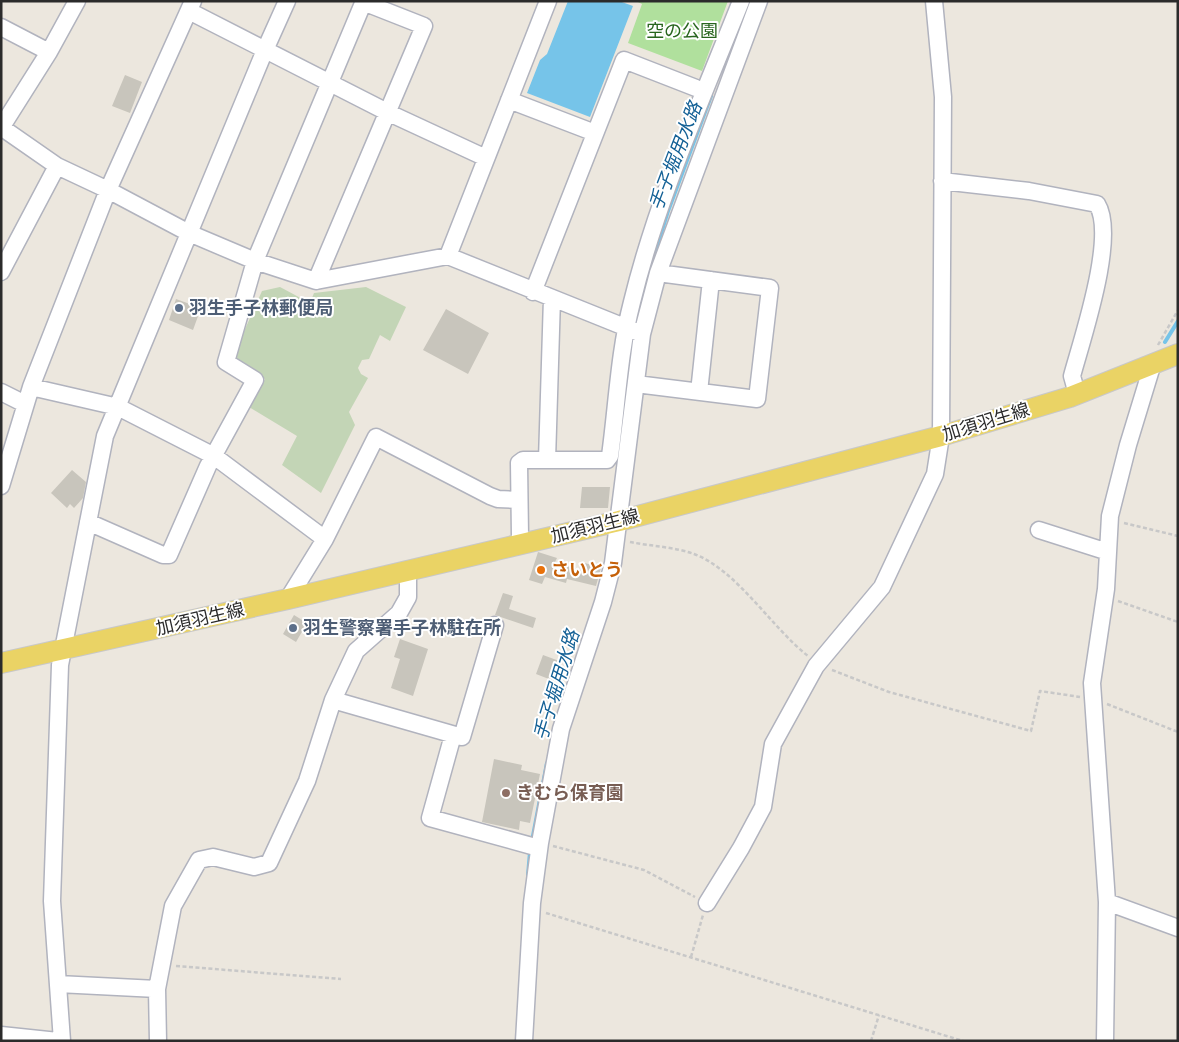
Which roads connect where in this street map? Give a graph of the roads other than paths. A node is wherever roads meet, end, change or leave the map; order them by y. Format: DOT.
graph roads {
  1 [pos="76,1"];
  2 [pos="287,1"];
  3 [pos="363,1"];
  4 [pos="548,1"];
  5 [pos="741,1"];
  6 [pos="759,1"];
  7 [pos="934,1"];
  8 [pos="191,6"];
  9 [pos="1,27"];
  10 [pos="265,50"];
  11 [pos="49,52"];
  12 [pos="329,82"];
  13 [pos="696,88"];
  14 [pos="509,100"];
  15 [pos="388,113"];
  16 [pos="2,127"];
  17 [pos="596,133"];
  18 [pos="486,158"];
  19 [pos="57,166"];
  20 [pos="942,181"];
  21 [pos="108,190"];
  22 [pos="189,233"];
  23 [pos="448,256"];
  24 [pos="255,261"];
  25 [pos="1,272"];
  26 [pos="658,272"];
  27 [pos="711,280"];
  28 [pos="316,281"];
  29 [pos="533,292"];
  30 [pos="552,298"];
  31 [pos="634,332"];
  32 [pos="1178,354"];
  33 [pos="1153,363"];
  34 [pos="636,384"];
  35 [pos="31,387"];
  36 [pos="1,392"];
  37 [pos="699,392"];
  38 [pos="1077,394"];
  39 [pos="25,404"];
  40 [pos="118,407"];
  41 [pos="942,436"];
  42 [pos="214,456"];
  43 [pos="547,460"];
  44 [pos="1,486"];
  45 [pos="519,500"];
  46 [pos="88,522"];
  47 [pos="617,530"];
  48 [pos="1039,530"];
  49 [pos="325,539"];
  50 [pos="523,544"];
  51 [pos="1108,552"];
  52 [pos="408,571"];
  53 [pos="288,600"];
  54 [pos="495,625"];
  55 [pos="62,650"];
  56 [pos="1,663"];
  57 [pos="333,700"];
  58 [pos="453,734"];
  59 [pos="539,845"];
  60 [pos="1107,902"];
  61 [pos="707,903"];
  62 [pos="1178,928"];
  63 [pos="58,984"];
  64 [pos="157,989"];
  65 [pos="1,1035"];
  66 [pos="58,1041"];
  67 [pos="62,1041"];
  68 [pos="158,1041"];
  69 [pos="524,1041"];
  70 [pos="1105,1041"];
  1 -- 11 [label="street"];
  2 -- 10 [label="street"];
  3 -- 12 [label="street"];
  3 -- 15 [label="street"];
  4 -- 14 [label="street"];
  5 -- 31 [label="street"];
  6 -- 26 [label="street"];
  7 -- 20 [label="street"];
  8 -- 10 [label="street"];
  8 -- 21 [label="street"];
  9 -- 11 [label="street"];
  10 -- 12 [label="street"];
  10 -- 22 [label="street"];
  11 -- 16 [label="street"];
  12 -- 15 [label="street"];
  12 -- 24 [label="street"];
  13 -- 17 [label="street"];
  14 -- 17 [label="street"];
  14 -- 18 [label="street"];
  15 -- 18 [label="street"];
  15 -- 28 [label="street"];
  16 -- 19 [label="street"];
  17 -- 29 [label="street"];
  18 -- 23 [label="street"];
  19 -- 21 [label="street"];
  19 -- 25 [label="street"];
  20 -- 38 [label="street"];
  20 -- 41 [label="street"];
  21 -- 22 [label="street"];
  21 -- 35 [label="street"];
  22 -- 24 [label="street"];
  22 -- 40 [label="street"];
  23 -- 28 [label="street"];
  23 -- 29 [label="street"];
  24 -- 28 [label="street"];
  24 -- 42 [label="street"];
  26 -- 27 [label="street"];
  26 -- 31 [label="street"];
  27 -- 37 [label="street"];
  27 -- 37 [label="street"];
  29 -- 30 [label="street"];
  30 -- 31 [label="street"];
  30 -- 43 [label="street"];
  31 -- 34 [label="street"];
  31 -- 43 [label="street"];
  32 -- 33 [label="main road, 加須羽生線"];
  33 -- 38 [label="main road, 加須羽生線"];
  33 -- 51 [label="street"];
  34 -- 37 [label="street"];
  34 -- 47 [label="street"];
  35 -- 39 [label="street"];
  35 -- 40 [label="street"];
  36 -- 39 [label="street"];
  38 -- 41 [label="main road, 加須羽生線"];
  39 -- 44 [label="street"];
  40 -- 42 [label="street"];
  40 -- 46 [label="street"];
  41 -- 47 [label="main road, 加須羽生線"];
  41 -- 61 [label="street"];
  42 -- 46 [label="street"];
  42 -- 49 [label="street"];
  43 -- 45 [label="street"];
  45 -- 49 [label="street"];
  45 -- 50 [label="street"];
  46 -- 55 [label="street"];
  47 -- 50 [label="main road, 加須羽生線"];
  47 -- 59 [label="street"];
  48 -- 51 [label="street"];
  49 -- 53 [label="street"];
  50 -- 52 [label="main road, 加須羽生線"];
  51 -- 60 [label="street"];
  52 -- 53 [label="main road, 加須羽生線"];
  52 -- 57 [label="street"];
  53 -- 55 [label="main road, 加須羽生線"];
  54 -- 58 [label="street"];
  55 -- 56 [label="main road, 加須羽生線"];
  55 -- 63 [label="street"];
  57 -- 58 [label="street"];
  57 -- 64 [label="street"];
  58 -- 59 [label="street"];
  59 -- 69 [label="street"];
  60 -- 62 [label="street"];
  60 -- 70 [label="street"];
  63 -- 64 [label="street"];
  63 -- 67 [label="street"];
  64 -- 68 [label="street"];
  65 -- 66 [label="street"];
}
